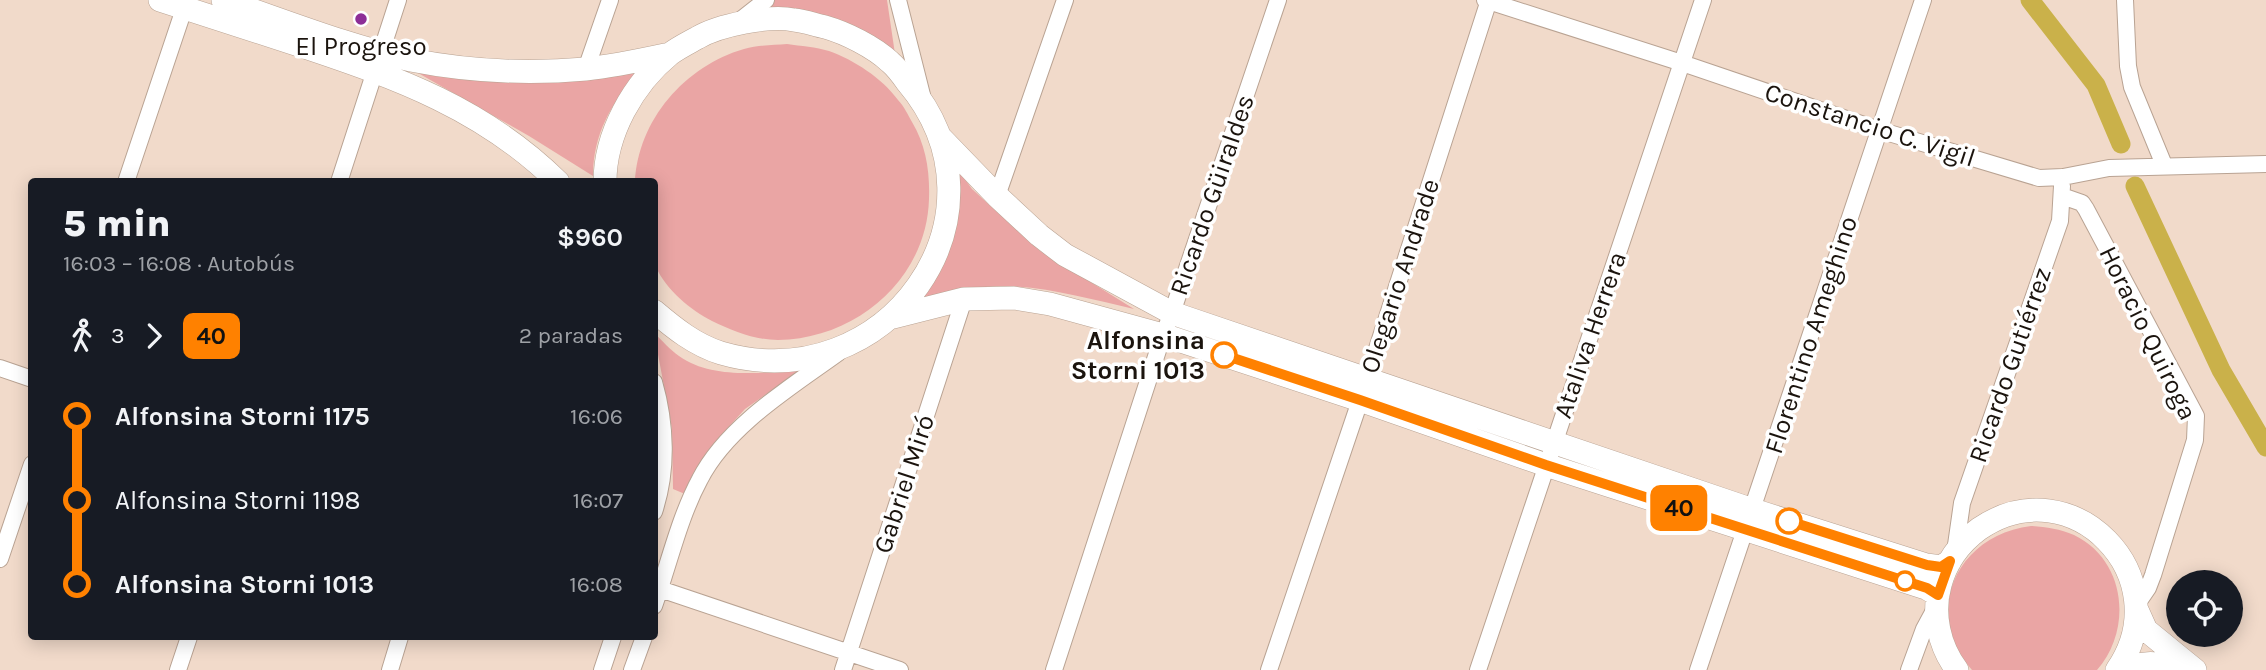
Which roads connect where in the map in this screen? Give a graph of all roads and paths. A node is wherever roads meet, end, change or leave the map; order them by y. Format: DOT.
graph roads {
  1 [pos="160,0"];
  2 [pos="223,0"];
  3 [pos="398,0"];
  4 [pos="610,0"];
  5 [pos="766,0"];
  6 [pos="898,0"];
  7 [pos="1065,0"];
  8 [pos="1279,0"];
  9 [pos="1487,0"];
  10 [pos="1703,0"];
  11 [pos="1923,0"];
  12 [pos="2125,0"];
  13 [pos="186,4"];
  14 [pos="738,22"];
  15 [pos="670,54"];
  16 [pos="378,62"];
  17 [pos="1682,63"];
  18 [pos="586,69"];
  19 [pos="923,101"];
  20 [pos="1879,130"];
  21 [pos="940,137"];
  22 [pos="2266,164"];
  23 [pos="2164,165"];
  24 [pos="2063,177"];
  25 [pos="127,178"];
  26 [pos="340,178"];
  27 [pos="552,178"];
  28 [pos="605,178"];
  29 [pos="997,195"];
  30 [pos="2062,196"];
  31 [pos="964,299"];
  32 [pos="1172,313"];
  33 [pos="658,314"];
  34 [pos="892,317"];
  35 [pos="1163,335"];
  36 [pos="845,348"];
  37 [pos="0,368"];
  38 [pos="28,378"];
  39 [pos="1364,390"];
  40 [pos="658,400"];
  41 [pos="1554,442"];
  42 [pos="1546,465"];
  43 [pos="28,476"];
  44 [pos="658,496"];
  45 [pos="1750,520"];
  46 [pos="1952,557"];
  47 [pos="0,559"];
  48 [pos="658,585"];
  49 [pos="658,588"];
  50 [pos="1937,600"];
  51 [pos="2137,607"];
  52 [pos="188,640"];
  53 [pos="399,640"];
  54 [pos="613,640"];
  55 [pos="643,640"];
  56 [pos="849,653"];
  57 [pos="178,670"];
  58 [pos="390,670"];
  59 [pos="603,670"];
  60 [pos="632,670"];
  61 [pos="843,670"];
  62 [pos="900,670"];
  63 [pos="1054,670"];
  64 [pos="1269,670"];
  65 [pos="1478,670"];
  66 [pos="1698,670"];
  67 [pos="1909,670"];
  68 [pos="1957,670"];
  69 [pos="2119,670"];
  70 [pos="2174,670"];
  71 [pos="2194,670"];
  1 -- 13 [label="street"];
  2 -- 16 [label="street"];
  3 -- 16 [label="street"];
  4 -- 18 [label="street"];
  5 -- 14 [label="street"];
  6 -- 19 [label="street"];
  7 -- 29 [label="street"];
  8 -- 32 [label="street, Ricardo Güiraldes"];
  9 -- 17 [label="street, Constancio C. Vigil"];
  9 -- 39 [label="street, Olegario Andrade"];
  10 -- 17 [label="street, Ataliva Herrera"];
  11 -- 20 [label="street, Florentino Ameghino"];
  12 -- 23 [label="street"];
  13 -- 16 [label="street"];
  13 -- 25 [label="street"];
  14 -- 15 [label="street"];
  14 -- 19 [label="street"];
  15 -- 18 [label="street"];
  15 -- 28 [label="street"];
  16 -- 18 [label="street"];
  16 -- 26 [label="street"];
  16 -- 27 [label="street"];
  17 -- 20 [label="street, Constancio C. Vigil"];
  17 -- 41 [label="street, Ataliva Herrera"];
  19 -- 21 [label="street"];
  20 -- 24 [label="street, Constancio C. Vigil"];
  20 -- 45 [label="street, Florentino Ameghino"];
  21 -- 29 [label="street"];
  21 -- 34 [label="street"];
  22 -- 23 [label="street, Constancio C. Vigil"];
  23 -- 24 [label="street, Constancio C. Vigil"];
  24 -- 30 [label="street, Ricardo Gutiérrez"];
  29 -- 32 [label="street"];
  30 -- 46 [label="street, Ricardo Gutiérrez"];
  30 -- 51 [label="street, Horacio Quiroga"];
  31 -- 34 [label="street"];
  31 -- 35 [label="street"];
  31 -- 56 [label="street, Gabriel Miró"];
  32 -- 35 [label="street, Ricardo Güiraldes"];
  32 -- 39 [label="street"];
  33 -- 36 [label="street"];
  34 -- 36 [label="street"];
  35 -- 39 [label="street"];
  35 -- 63 [label="street, Ricardo Güiraldes"];
  36 -- 48 [label="street"];
  37 -- 38 [label="street"];
  39 -- 41 [label="street"];
  39 -- 42 [label="street"];
  39 -- 64 [label="street, Olegario Andrade"];
  40 -- 44 [label="street"];
  41 -- 42 [label="street, Ataliva Herrera"];
  41 -- 45 [label="street"];
  42 -- 45 [label="street"];
  42 -- 65 [label="street, Ataliva Herrera"];
  43 -- 47 [label="street"];
  45 -- 46 [label="street"];
  45 -- 50 [label="street"];
  45 -- 66 [label="street, Florentino Ameghino"];
  46 -- 50 [label="street"];
  46 -- 51 [label="street"];
  49 -- 56 [label="street"];
  50 -- 67 [label="street"];
  50 -- 68 [label="street"];
  51 -- 69 [label="street"];
  51 -- 71 [label="street"];
  52 -- 57 [label="street"];
  53 -- 58 [label="street"];
  54 -- 59 [label="street"];
  55 -- 60 [label="street"];
  56 -- 61 [label="street, Gabriel Miró"];
  56 -- 62 [label="street"];
  69 -- 70 [label="street"];
}
